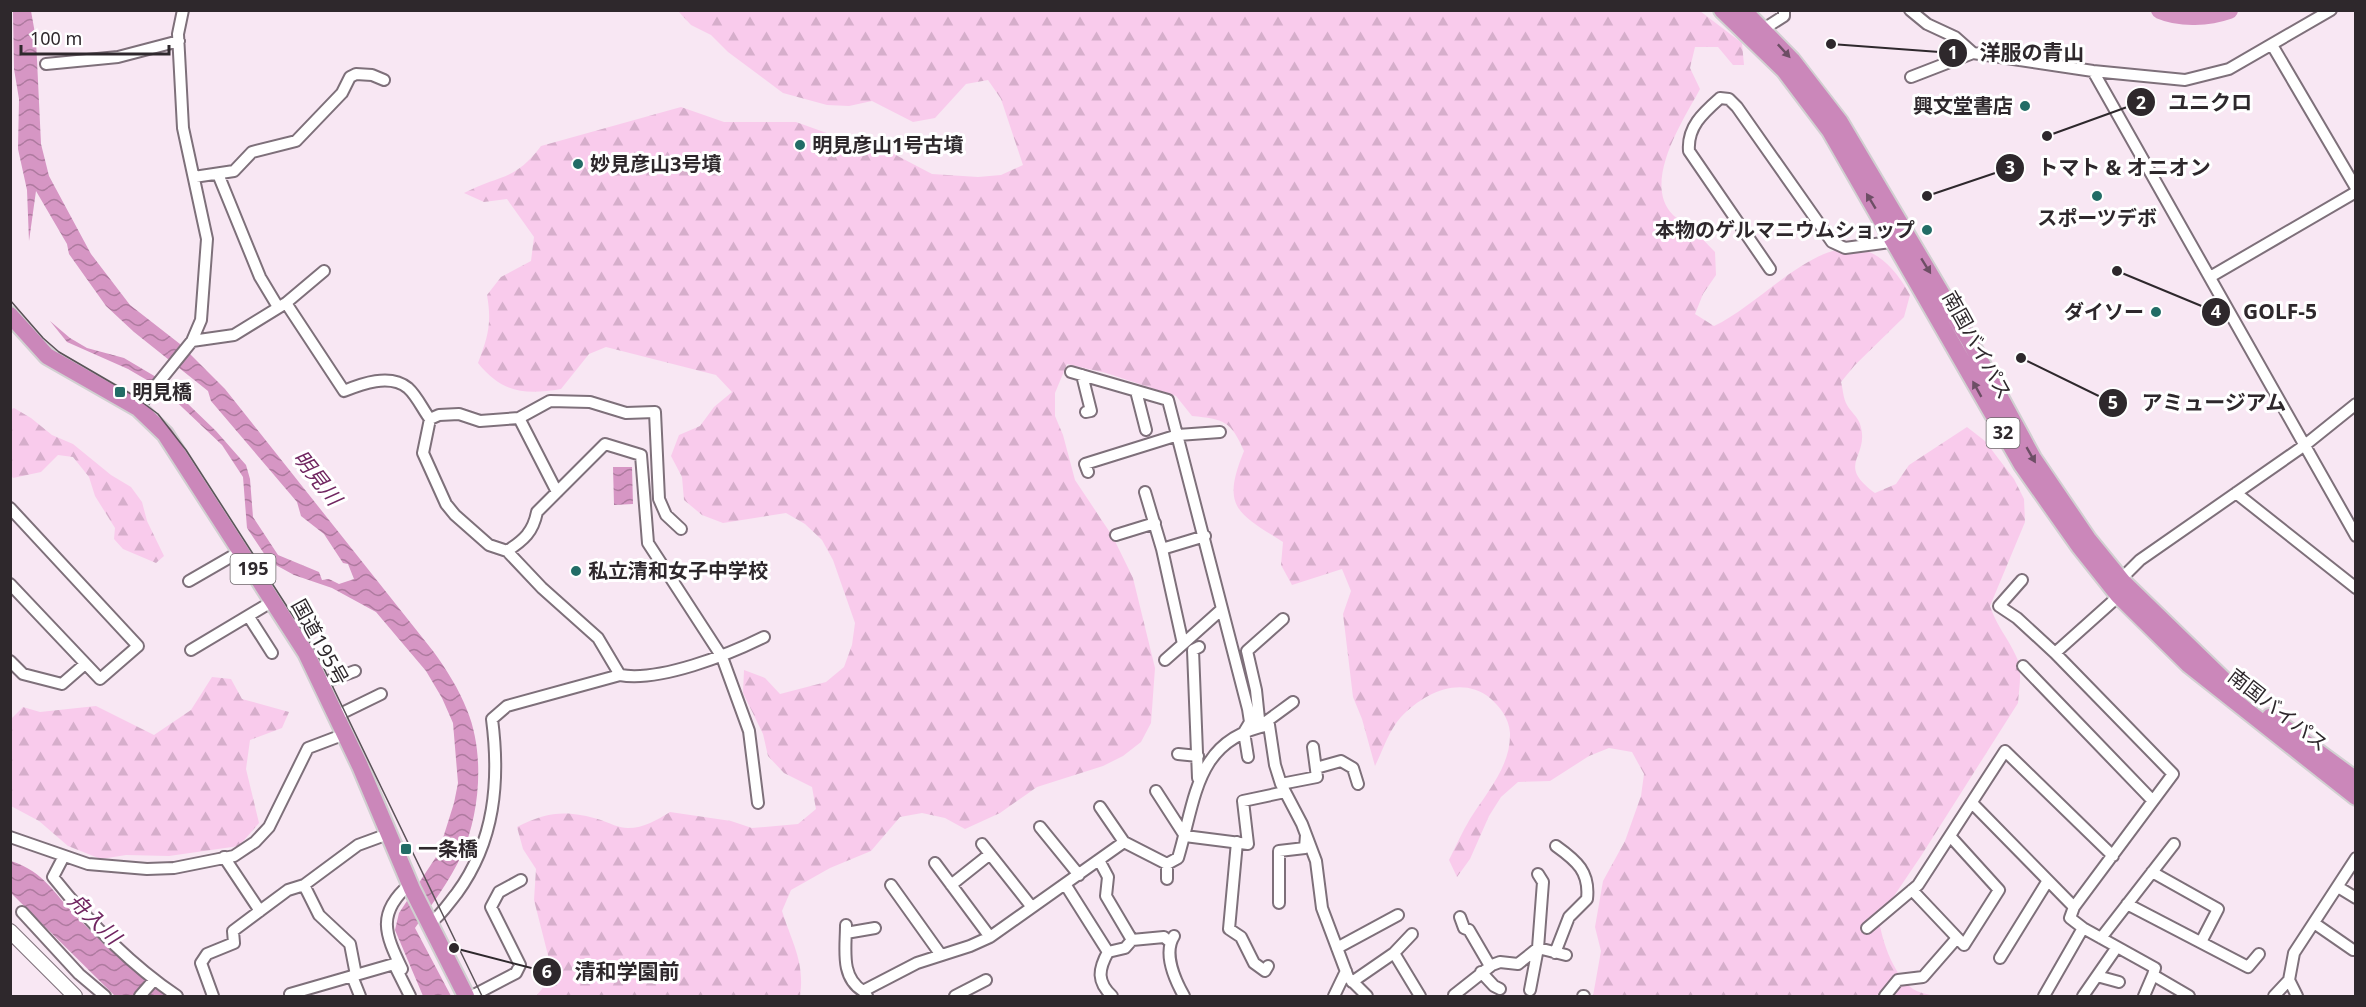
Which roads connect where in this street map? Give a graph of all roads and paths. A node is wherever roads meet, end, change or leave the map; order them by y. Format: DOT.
graph roads {
  1 [pos="183,10"];
  2 [pos="1722,10"];
  3 [pos="1743,10"];
  4 [pos="1785,10"];
  5 [pos="1910,10"];
  6 [pos="2331,10"];
  7 [pos="1758,33"];
  8 [pos="178,41"];
  9 [pos="2272,45"];
  10 [pos="1973,53"];
  11 [pos="46,64"];
  12 [pos="2093,71"];
  13 [pos="1911,77"];
  14 [pos="384,80"];
  15 [pos="219,174"];
  16 [pos="194,177"];
  17 [pos="2355,190"];
  18 [pos="1901,239"];
  19 [pos="1770,269"];
  20 [pos="324,271"];
  21 [pos="2210,277"];
  22 [pos="282,305"];
  23 [pos="10,315"];
  24 [pos="190,344"];
  25 [pos="1136,391"];
  26 [pos="2355,404"];
  27 [pos="138,408"];
  28 [pos="1086,412"];
  29 [pos="519,417"];
  30 [pos="430,419"];
  31 [pos="1146,430"];
  32 [pos="1220,432"];
  33 [pos="1178,435"];
  34 [pos="2306,445"];
  35 [pos="1088,472"];
  36 [pos="557,492"];
  37 [pos="1145,492"];
  38 [pos="2236,493"];
  39 [pos="10,508"];
  40 [pos="1155,524"];
  41 [pos="681,530"];
  42 [pos="1116,535"];
  43 [pos="1205,536"];
  44 [pos="2355,536"];
  45 [pos="1162,549"];
  46 [pos="241,551"];
  47 [pos="507,551"];
  48 [pos="189,580"];
  49 [pos="2022,580"];
  50 [pos="10,584"];
  51 [pos="2120,588"];
  52 [pos="2355,588"];
  53 [pos="273,601"];
  54 [pos="1222,609"];
  55 [pos="249,617"];
  56 [pos="1282,619"];
  57 [pos="764,637"];
  58 [pos="1183,644"];
  59 [pos="1199,647"];
  60 [pos="191,650"];
  61 [pos="272,653"];
  62 [pos="2055,653"];
  63 [pos="722,657"];
  64 [pos="1165,660"];
  65 [pos="10,661"];
  66 [pos="85,664"];
  67 [pos="2023,666"];
  68 [pos="355,671"];
  69 [pos="620,675"];
  70 [pos="320,684"];
  71 [pos="1256,690"];
  72 [pos="381,694"];
  73 [pos="1293,702"];
  74 [pos="336,716"];
  75 [pos="1250,722"];
  76 [pos="1268,723"];
  77 [pos="1244,732"];
  78 [pos="345,734"];
  79 [pos="1313,747"];
  80 [pos="1178,754"];
  81 [pos="1198,756"];
  82 [pos="1248,757"];
  83 [pos="1316,768"];
  84 [pos="1198,778"];
  85 [pos="2355,780"];
  86 [pos="1358,784"];
  87 [pos="1283,788"];
  88 [pos="1156,791"];
  89 [pos="2355,797"];
  90 [pos="2153,801"];
  91 [pos="1972,803"];
  92 [pos="758,804"];
  93 [pos="1100,807"];
  94 [pos="1040,827"];
  95 [pos="388,834"];
  96 [pos="1306,835"];
  97 [pos="1185,836"];
  98 [pos="1950,836"];
  99 [pos="10,837"];
  100 [pos="1124,842"];
  101 [pos="1237,842"];
  102 [pos="982,844"];
  103 [pos="2174,844"];
  104 [pos="1556,846"];
  105 [pos="990,854"];
  106 [pos="64,856"];
  107 [pos="2114,856"];
  108 [pos="224,857"];
  109 [pos="2355,858"];
  110 [pos="1100,862"];
  111 [pos="935,863"];
  112 [pos="1167,864"];
  113 [pos="2152,872"];
  114 [pos="1538,874"];
  115 [pos="1079,875"];
  116 [pos="1167,879"];
  117 [pos="520,880"];
  118 [pos="2047,882"];
  119 [pos="1065,884"];
  120 [pos="304,885"];
  121 [pos="891,885"];
  122 [pos="951,885"];
  123 [pos="411,886"];
  124 [pos="2337,887"];
  125 [pos="1912,890"];
  126 [pos="2355,898"];
  127 [pos="1279,903"];
  128 [pos="2127,904"];
  129 [pos="1031,906"];
  130 [pos="2074,907"];
  131 [pos="260,911"];
  132 [pos="22,912"];
  133 [pos="1398,915"];
  134 [pos="1460,917"];
  135 [pos="428,921"];
  136 [pos="2314,923"];
  137 [pos="874,928"];
  138 [pos="1867,928"];
  139 [pos="2084,928"];
  140 [pos="10,931"];
  141 [pos="1412,934"];
  142 [pos="990,937"];
  143 [pos="1957,938"];
  144 [pos="2101,938"];
  145 [pos="1132,940"];
  146 [pos="2201,942"];
  147 [pos="2116,947"];
  148 [pos="1337,948"];
  149 [pos="1538,948"];
  150 [pos="2353,950"];
  151 [pos="1108,952"];
  152 [pos="1394,953"];
  153 [pos="2259,954"];
  154 [pos="941,955"];
  155 [pos="2000,958"];
  156 [pos="1268,966"];
  157 [pos="1485,969"];
  158 [pos="1346,971"];
  159 [pos="354,975"];
  160 [pos="2153,975"];
  161 [pos="2097,976"];
  162 [pos="986,980"];
  163 [pos="2289,980"];
  164 [pos="153,982"];
  165 [pos="1352,982"];
  166 [pos="2119,982"];
  167 [pos="1500,989"];
  168 [pos="1530,990"];
  169 [pos="865,994"];
  170 [pos="75,996"];
  171 [pos="105,996"];
  172 [pos="140,996"];
  173 [pos="177,996"];
  174 [pos="213,996"];
  175 [pos="291,996"];
  176 [pos="360,996"];
  177 [pos="410,996"];
  178 [pos="415,996"];
  179 [pos="466,996"];
  180 [pos="472,996"];
  181 [pos="955,996"];
  182 [pos="1112,996"];
  183 [pos="1184,996"];
  184 [pos="1334,996"];
  185 [pos="1368,996"];
  186 [pos="1420,996"];
  187 [pos="1454,996"];
  188 [pos="1885,996"];
  189 [pos="2044,996"];
  190 [pos="2083,996"];
  191 [pos="2144,996"];
  192 [pos="2188,996"];
  193 [pos="2274,996"];
  194 [pos="2297,996"];
  1 -- 8 [label="street"];
  2 -- 7 [label="highway, 南国バイパス / 32"];
  3 -- 7 [label="highway, 南国バイパス / 32"];
  4 -- 7 [label="street"];
  5 -- 10 [label="street"];
  6 -- 9 [label="street"];
  7 -- 18 [label="highway, 南国バイパス / 32"];
  8 -- 11 [label="street"];
  8 -- 16 [label="street"];
  9 -- 12 [label="street"];
  9 -- 17 [label="street"];
  10 -- 12 [label="street"];
  10 -- 13 [label="street"];
  12 -- 21 [label="street"];
  14 -- 15 [label="street"];
  15 -- 16 [label="street"];
  15 -- 22 [label="street"];
  16 -- 24 [label="street"];
  17 -- 21 [label="street"];
  18 -- 19 [label="street"];
  18 -- 51 [label="highway, 南国バイパス / 32"];
  20 -- 22 [label="street"];
  21 -- 34 [label="street"];
  22 -- 24 [label="street"];
  22 -- 30 [label="street"];
  23 -- 27 [label="highway, 国道195号 / 195"];
  24 -- 27 [label="street"];
  25 -- 28 [label="street"];
  25 -- 31 [label="street"];
  25 -- 33 [label="street"];
  26 -- 34 [label="street"];
  27 -- 46 [label="highway, 国道195号 / 195"];
  29 -- 30 [label="street"];
  29 -- 36 [label="street"];
  29 -- 41 [label="street"];
  30 -- 47 [label="street"];
  32 -- 33 [label="street"];
  33 -- 35 [label="street"];
  33 -- 43 [label="street"];
  34 -- 38 [label="street"];
  34 -- 44 [label="street"];
  36 -- 47 [label="street"];
  36 -- 63 [label="street"];
  37 -- 40 [label="street"];
  38 -- 51 [label="street"];
  38 -- 52 [label="street"];
  39 -- 66 [label="street"];
  40 -- 42 [label="street"];
  40 -- 45 [label="street"];
  43 -- 45 [label="street"];
  43 -- 54 [label="street"];
  45 -- 58 [label="street"];
  46 -- 48 [label="street"];
  46 -- 53 [label="highway, 国道195号 / 195"];
  47 -- 69 [label="street"];
  49 -- 62 [label="street"];
  50 -- 66 [label="street"];
  51 -- 62 [label="street"];
  51 -- 85 [label="highway, 南国バイパス / 32"];
  51 -- 89 [label="highway, 南国バイパス / 32"];
  53 -- 55 [label="street"];
  53 -- 70 [label="highway, 国道195号 / 195"];
  54 -- 58 [label="street"];
  54 -- 75 [label="street"];
  55 -- 60 [label="street"];
  55 -- 61 [label="street"];
  56 -- 71 [label="street"];
  57 -- 63 [label="street"];
  58 -- 64 [label="street"];
  59 -- 81 [label="street"];
  62 -- 90 [label="street"];
  63 -- 69 [label="street"];
  63 -- 92 [label="street"];
  65 -- 66 [label="street"];
  67 -- 90 [label="street"];
  68 -- 70 [label="street"];
  69 -- 135 [label="street"];
  70 -- 74 [label="highway, 国道195号 / 195"];
  71 -- 75 [label="street"];
  71 -- 76 [label="street"];
  72 -- 74 [label="street"];
  73 -- 76 [label="street"];
  74 -- 78 [label="highway, 国道195号 / 195"];
  75 -- 77 [label="street"];
  76 -- 77 [label="street"];
  76 -- 87 [label="street"];
  77 -- 82 [label="street"];
  77 -- 84 [label="street"];
  78 -- 95 [label="highway, 国道195号 / 195"];
  78 -- 108 [label="street"];
  79 -- 83 [label="street"];
  80 -- 81 [label="street"];
  81 -- 84 [label="street"];
  83 -- 86 [label="street"];
  83 -- 87 [label="street"];
  84 -- 97 [label="street"];
  87 -- 96 [label="street"];
  87 -- 101 [label="street"];
  88 -- 97 [label="street"];
  90 -- 107 [label="street"];
  91 -- 98 [label="street"];
  91 -- 107 [label="street"];
  91 -- 118 [label="street"];
  93 -- 100 [label="street"];
  94 -- 115 [label="street"];
  95 -- 120 [label="street"];
  95 -- 123 [label="highway, 国道195号 / 195"];
  96 -- 127 [label="street"];
  96 -- 148 [label="street"];
  97 -- 101 [label="street"];
  97 -- 112 [label="street"];
  98 -- 125 [label="street"];
  98 -- 143 [label="street"];
  99 -- 106 [label="street"];
  100 -- 110 [label="street"];
  100 -- 112 [label="street"];
  101 -- 156 [label="street"];
  102 -- 105 [label="street"];
  103 -- 113 [label="street"];
  104 -- 149 [label="street"];
  105 -- 122 [label="street"];
  105 -- 129 [label="street"];
  106 -- 108 [label="street"];
  106 -- 164 [label="street"];
  107 -- 130 [label="street"];
  108 -- 131 [label="street"];
  109 -- 124 [label="street"];
  110 -- 115 [label="street"];
  110 -- 145 [label="street"];
  111 -- 122 [label="street"];
  112 -- 116 [label="street"];
  113 -- 128 [label="street"];
  113 -- 146 [label="street"];
  114 -- 149 [label="street"];
  115 -- 119 [label="street"];
  117 -- 180 [label="street"];
  118 -- 130 [label="street"];
  118 -- 155 [label="street"];
  119 -- 129 [label="street"];
  119 -- 151 [label="street"];
  120 -- 131 [label="street"];
  120 -- 159 [label="street"];
  121 -- 154 [label="street"];
  122 -- 142 [label="street"];
  123 -- 135 [label="highway, 国道195号 / 195"];
  123 -- 178 [label="street"];
  124 -- 126 [label="street"];
  124 -- 136 [label="street"];
  125 -- 138 [label="street"];
  125 -- 143 [label="street"];
  128 -- 144 [label="street"];
  128 -- 146 [label="street"];
  129 -- 142 [label="street"];
  130 -- 139 [label="street"];
  131 -- 174 [label="street"];
  132 -- 171 [label="street"];
  133 -- 148 [label="street"];
  134 -- 157 [label="street"];
  135 -- 179 [label="highway, 国道195号 / 195"];
  136 -- 150 [label="street"];
  136 -- 163 [label="street"];
  137 -- 169 [label="street"];
  139 -- 144 [label="street"];
  139 -- 189 [label="street"];
  140 -- 170 [label="main road"];
  141 -- 152 [label="street"];
  142 -- 154 [label="street"];
  143 -- 188 [label="street"];
  144 -- 147 [label="street"];
  145 -- 151 [label="street"];
  145 -- 183 [label="street"];
  146 -- 153 [label="street"];
  147 -- 160 [label="street"];
  147 -- 161 [label="street"];
  148 -- 158 [label="street"];
  149 -- 157 [label="street"];
  149 -- 168 [label="street"];
  151 -- 182 [label="street"];
  152 -- 165 [label="street"];
  152 -- 186 [label="street"];
  154 -- 169 [label="street"];
  157 -- 167 [label="street"];
  157 -- 187 [label="street"];
  158 -- 165 [label="street"];
  158 -- 184 [label="street"];
  159 -- 175 [label="street"];
  159 -- 176 [label="street"];
  159 -- 177 [label="street"];
  160 -- 191 [label="street"];
  160 -- 192 [label="street"];
  161 -- 166 [label="street"];
  161 -- 190 [label="street"];
  162 -- 181 [label="street"];
  163 -- 193 [label="street"];
  163 -- 194 [label="street"];
  164 -- 172 [label="street"];
  164 -- 173 [label="street"];
  165 -- 185 [label="street"];
}
